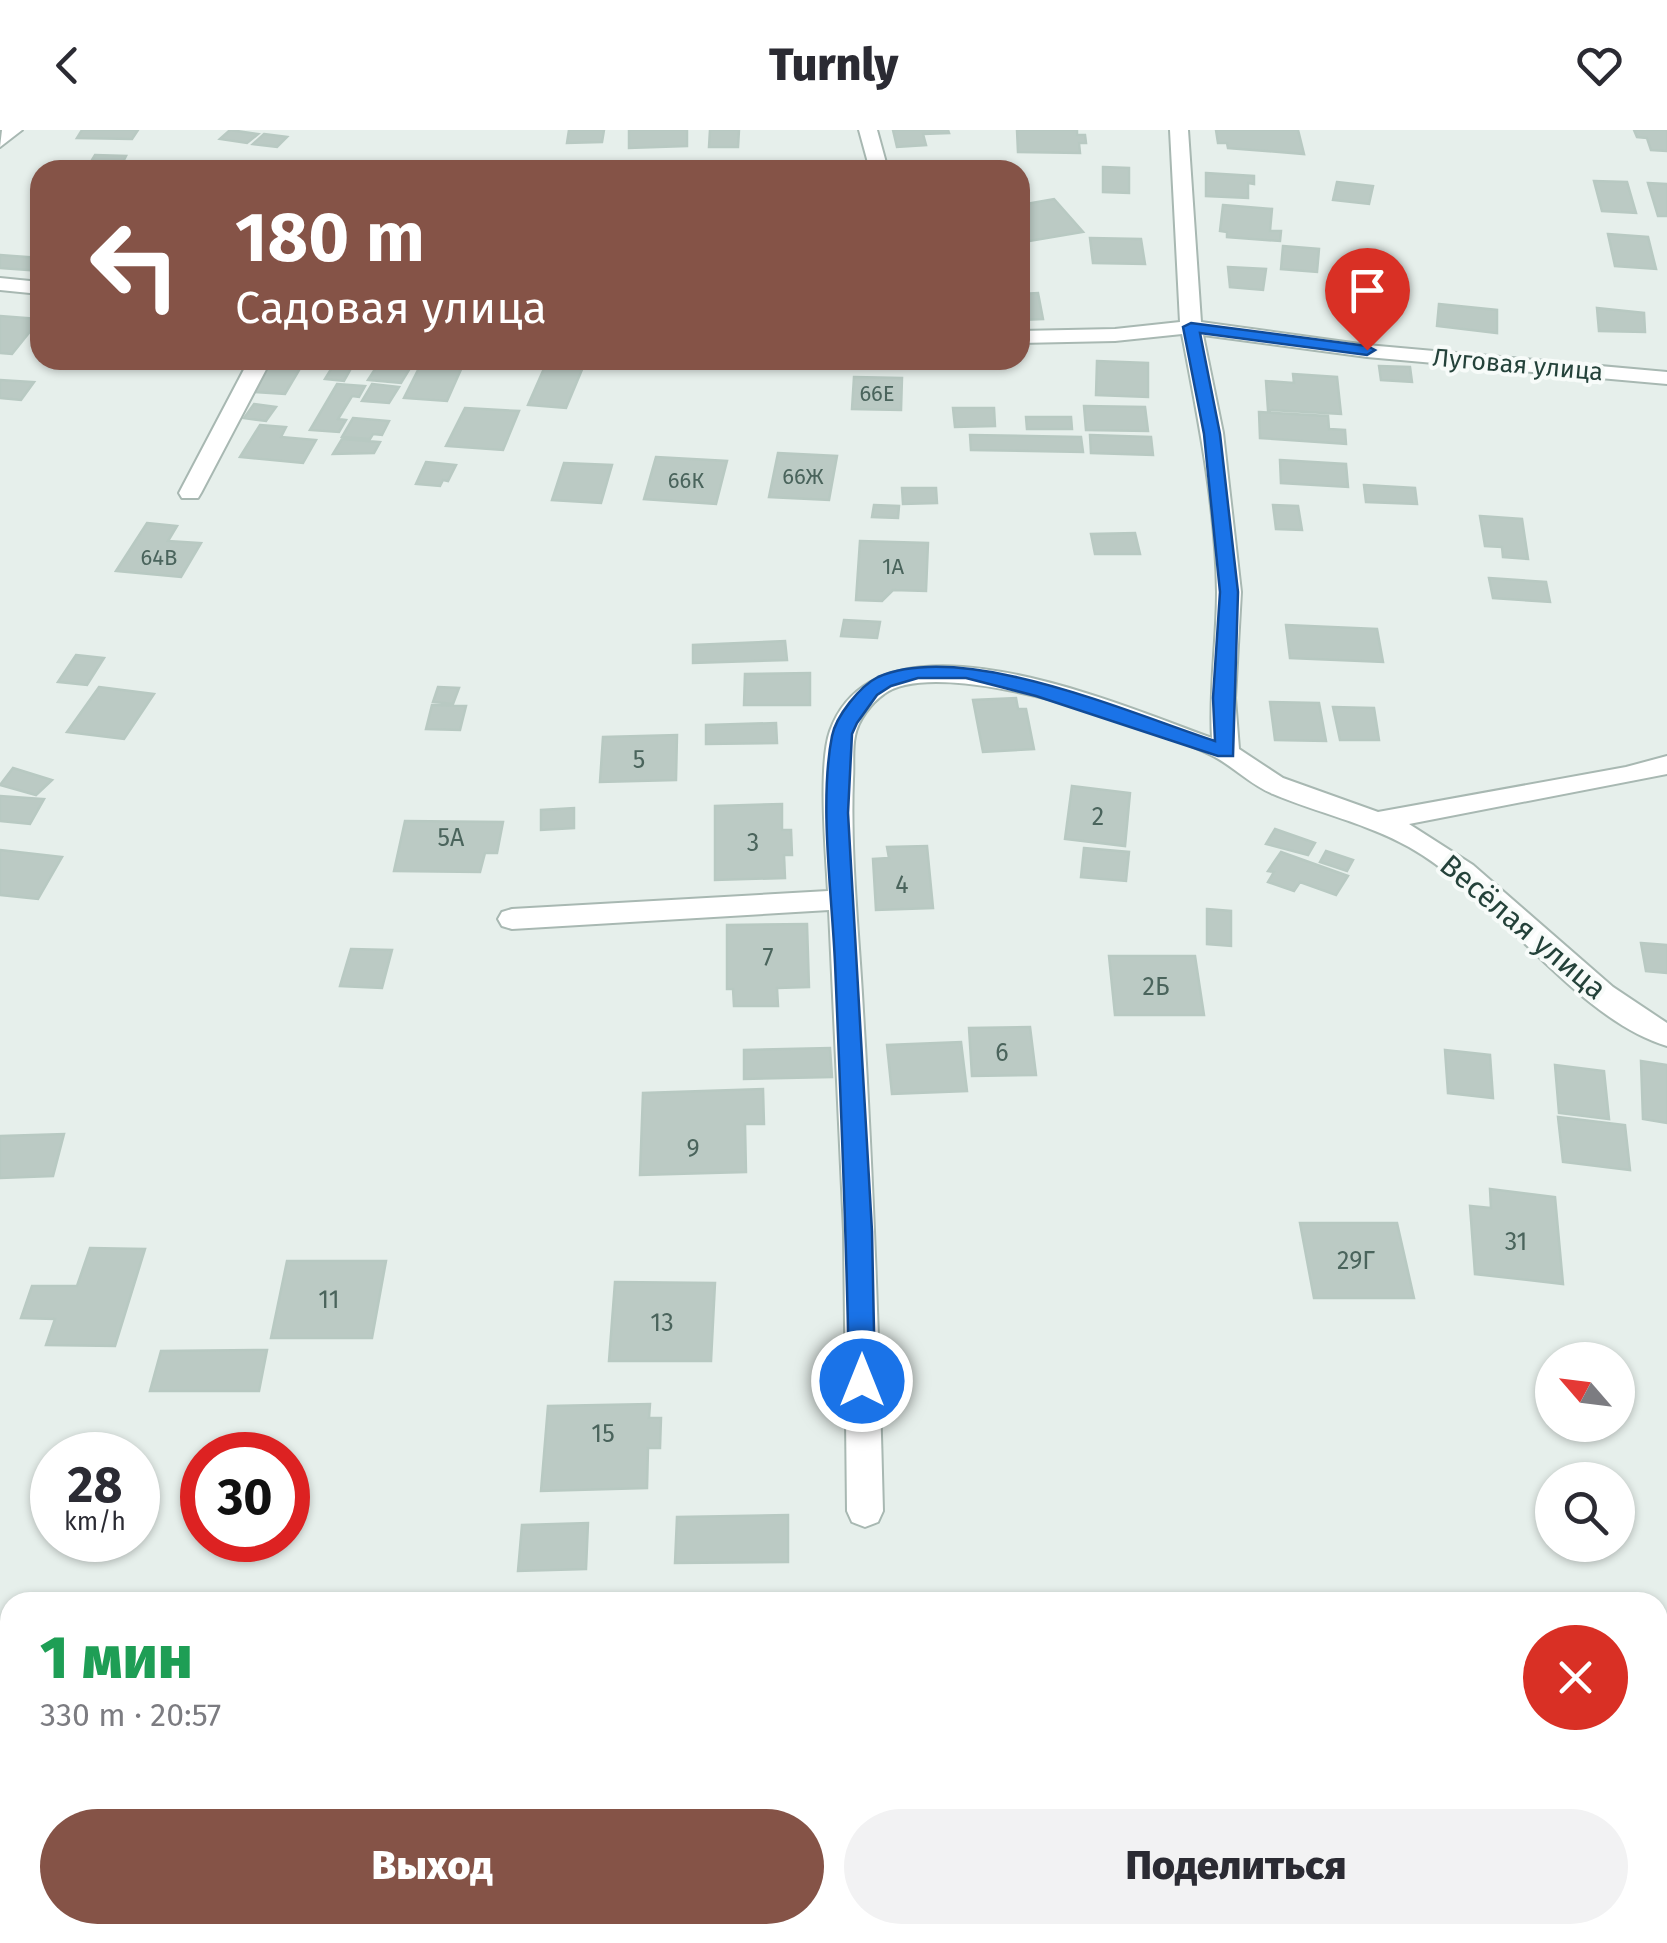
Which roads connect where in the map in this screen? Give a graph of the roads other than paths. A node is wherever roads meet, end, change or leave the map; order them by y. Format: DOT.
graph roads {
  1 [pos="13,130"];
  2 [pos="868,130"];
  3 [pos="1179,130"];
  4 [pos="0,142"];
  5 [pos="876,160"];
  6 [pos="0,284"];
  7 [pos="30,287"];
  8 [pos="1191,327"];
  9 [pos="1030,337"];
  10 [pos="255,370"];
  11 [pos="1667,378"];
  12 [pos="190,493"];
  13 [pos="1226,752"];
  14 [pos="1667,765"];
  15 [pos="1377,821"];
  16 [pos="842,900"];
  17 [pos="512,919"];
  18 [pos="1667,1036"];
  19 [pos="865,1511"];
  1 -- 4 [label="street"];
  2 -- 5 [label="street"];
  3 -- 8 [label="street"];
  6 -- 7 [label="street"];
  8 -- 9 [label="street, Луговая улица"];
  8 -- 11 [label="street, Луговая улица"];
  8 -- 13 [label="street"];
  10 -- 12 [label="street"];
  13 -- 15 [label="street, Весёлая улица"];
  13 -- 16 [label="street, Весёлая улица"];
  14 -- 15 [label="street"];
  15 -- 18 [label="street, Весёлая улица"];
  16 -- 17 [label="street"];
  16 -- 19 [label="street, Весёлая улица"];
}
